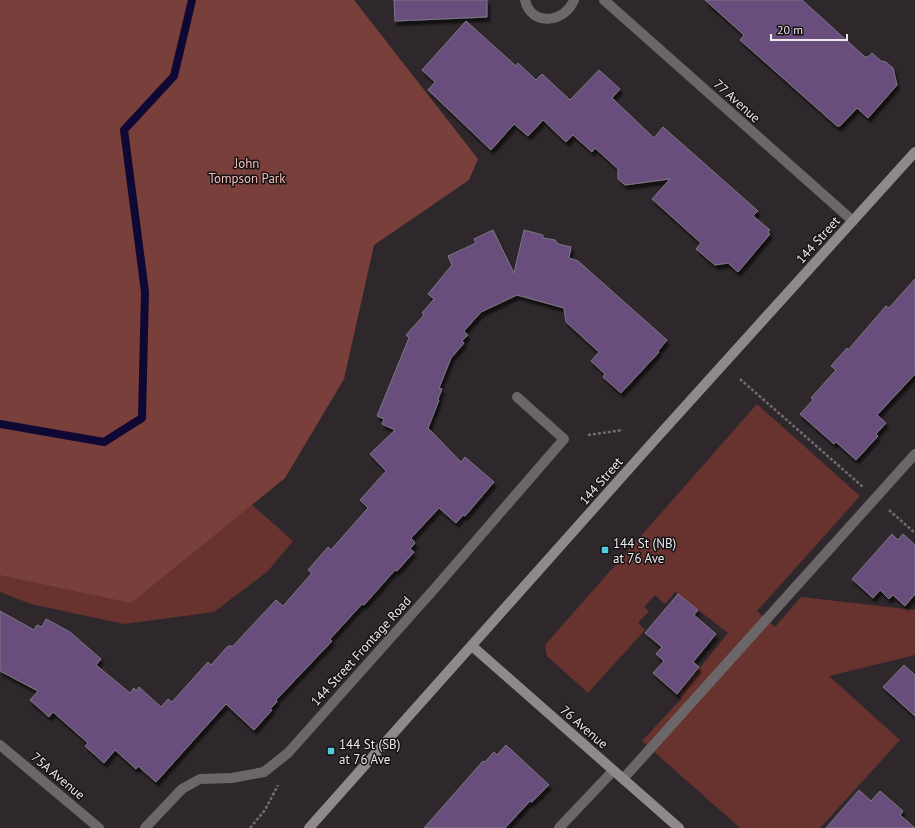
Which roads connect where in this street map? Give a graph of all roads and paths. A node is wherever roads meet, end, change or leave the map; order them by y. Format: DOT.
graph roads {
  1 [pos="525,0"];
  2 [pos="574,0"];
  3 [pos="604,0"];
  4 [pos="915,152"];
  5 [pos="853,221"];
  6 [pos="740,379"];
  7 [pos="517,397"];
  8 [pos="622,430"];
  9 [pos="588,435"];
  10 [pos="915,454"];
  11 [pos="875,498"];
  12 [pos="915,533"];
  13 [pos="472,646"];
  14 [pos="0,745"];
  15 [pos="613,771"];
  16 [pos="623,779"];
  17 [pos="95,827"];
  18 [pos="145,828"];
  19 [pos="309,828"];
  20 [pos="559,828"];
  21 [pos="679,828"];
  1 -- 2 [label="street"];
  3 -- 5 [label="street, 77 Avenue"];
  4 -- 5 [label="main road, 144 Street"];
  5 -- 13 [label="main road, 144 Street"];
  6 -- 11 [label="path"];
  7 -- 18 [label="street, 144 Street Frontage Road"];
  8 -- 9 [label="path"];
  10 -- 11 [label="street"];
  11 -- 12 [label="path"];
  11 -- 16 [label="street"];
  13 -- 15 [label="main road, 76 Avenue"];
  13 -- 19 [label="main road, 144 Street"];
  14 -- 17 [label="street, 75A Avenue"];
  15 -- 16 [label="main road, 76 Avenue"];
  15 -- 20 [label="street"];
  16 -- 21 [label="main road, 76 Avenue"];
}
